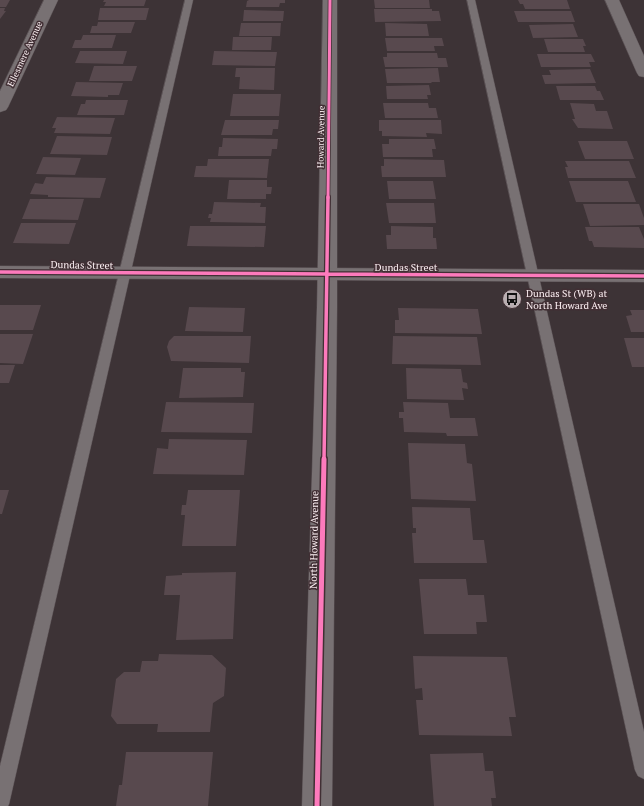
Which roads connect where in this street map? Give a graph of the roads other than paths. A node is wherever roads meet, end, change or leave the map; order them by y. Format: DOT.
graph roads {
  1 [pos="51,0"];
  2 [pos="189,0"];
  3 [pos="330,0"];
  4 [pos="471,0"];
  5 [pos="612,0"];
  6 [pos="644,73"];
  7 [pos="0,107"];
  8 [pos="0,272"];
  9 [pos="124,273"];
  10 [pos="327,275"];
  11 [pos="532,276"];
  12 [pos="644,276"];
  13 [pos="644,770"];
  14 [pos="0,804"];
  15 [pos="317,806"];
  1 -- 7 [label="street, Ellesmere Avenue"];
  2 -- 9 [label="lane"];
  3 -- 10 [label="street, Howard Avenue"];
  4 -- 11 [label="lane"];
  5 -- 6 [label="street"];
  8 -- 9 [label="street, Dundas Street"];
  9 -- 10 [label="street, Dundas Street"];
  9 -- 14 [label="lane"];
  10 -- 11 [label="street, Dundas Street"];
  10 -- 15 [label="street, North Howard Avenue"];
  11 -- 12 [label="street, Dundas Street"];
  11 -- 13 [label="lane"];
}
